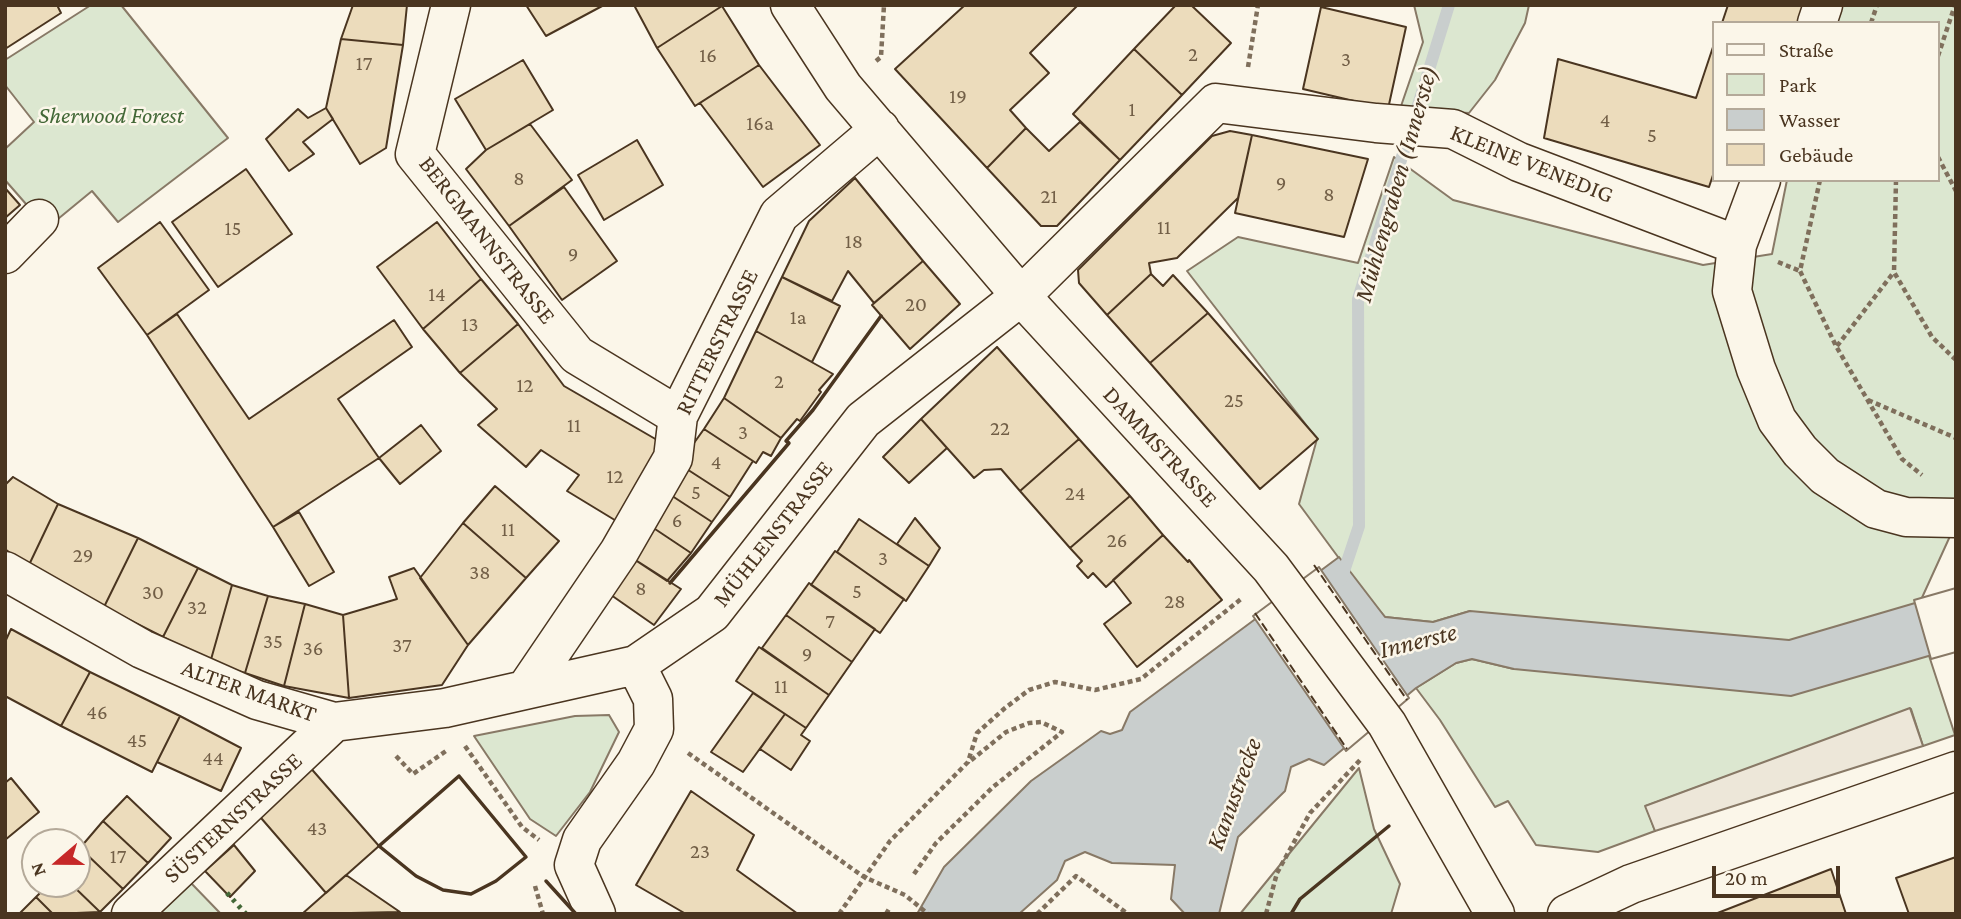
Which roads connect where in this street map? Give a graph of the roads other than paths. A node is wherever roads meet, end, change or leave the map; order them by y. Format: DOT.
graph roads {
  1 [pos="451,5"];
  2 [pos="790,5"];
  3 [pos="880,130"];
  4 [pos="1760,182"];
  5 [pos="39,219"];
  6 [pos="1737,245"];
  7 [pos="5,254"];
  8 [pos="1021,296"];
  9 [pos="678,416"];
  10 [pos="1956,518"];
  11 [pos="5,571"];
  12 [pos="636,665"];
  13 [pos="526,689"];
  14 [pos="334,722"];
  15 [pos="1956,771"];
  16 [pos="131,914"];
  17 [pos="596,914"];
  18 [pos="1495,914"];
  19 [pos="1567,914"];
  1 -- 9 [label="street, BERGMANNSTRASSE"];
  2 -- 3 [label="street, DAMMSTRASSE"];
  3 -- 8 [label="street, DAMMSTRASSE"];
  3 -- 9 [label="street, RITTERSTRASSE"];
  4 -- 6 [label="street"];
  5 -- 7 [label="street"];
  6 -- 8 [label="street, KLEINE VENEDIG"];
  6 -- 10 [label="street"];
  8 -- 12 [label="street, MÜHLENSTRASSE"];
  8 -- 18 [label="street, DAMMSTRASSE"];
  9 -- 13 [label="street, RITTERSTRASSE"];
  11 -- 14 [label="street, ALTER MARKT"];
  12 -- 13 [label="street, ALTER MARKT"];
  12 -- 17 [label="street"];
  13 -- 14 [label="street, ALTER MARKT"];
  14 -- 16 [label="street, SÜSTERNSTRASSE"];
  15 -- 19 [label="street"];
}
